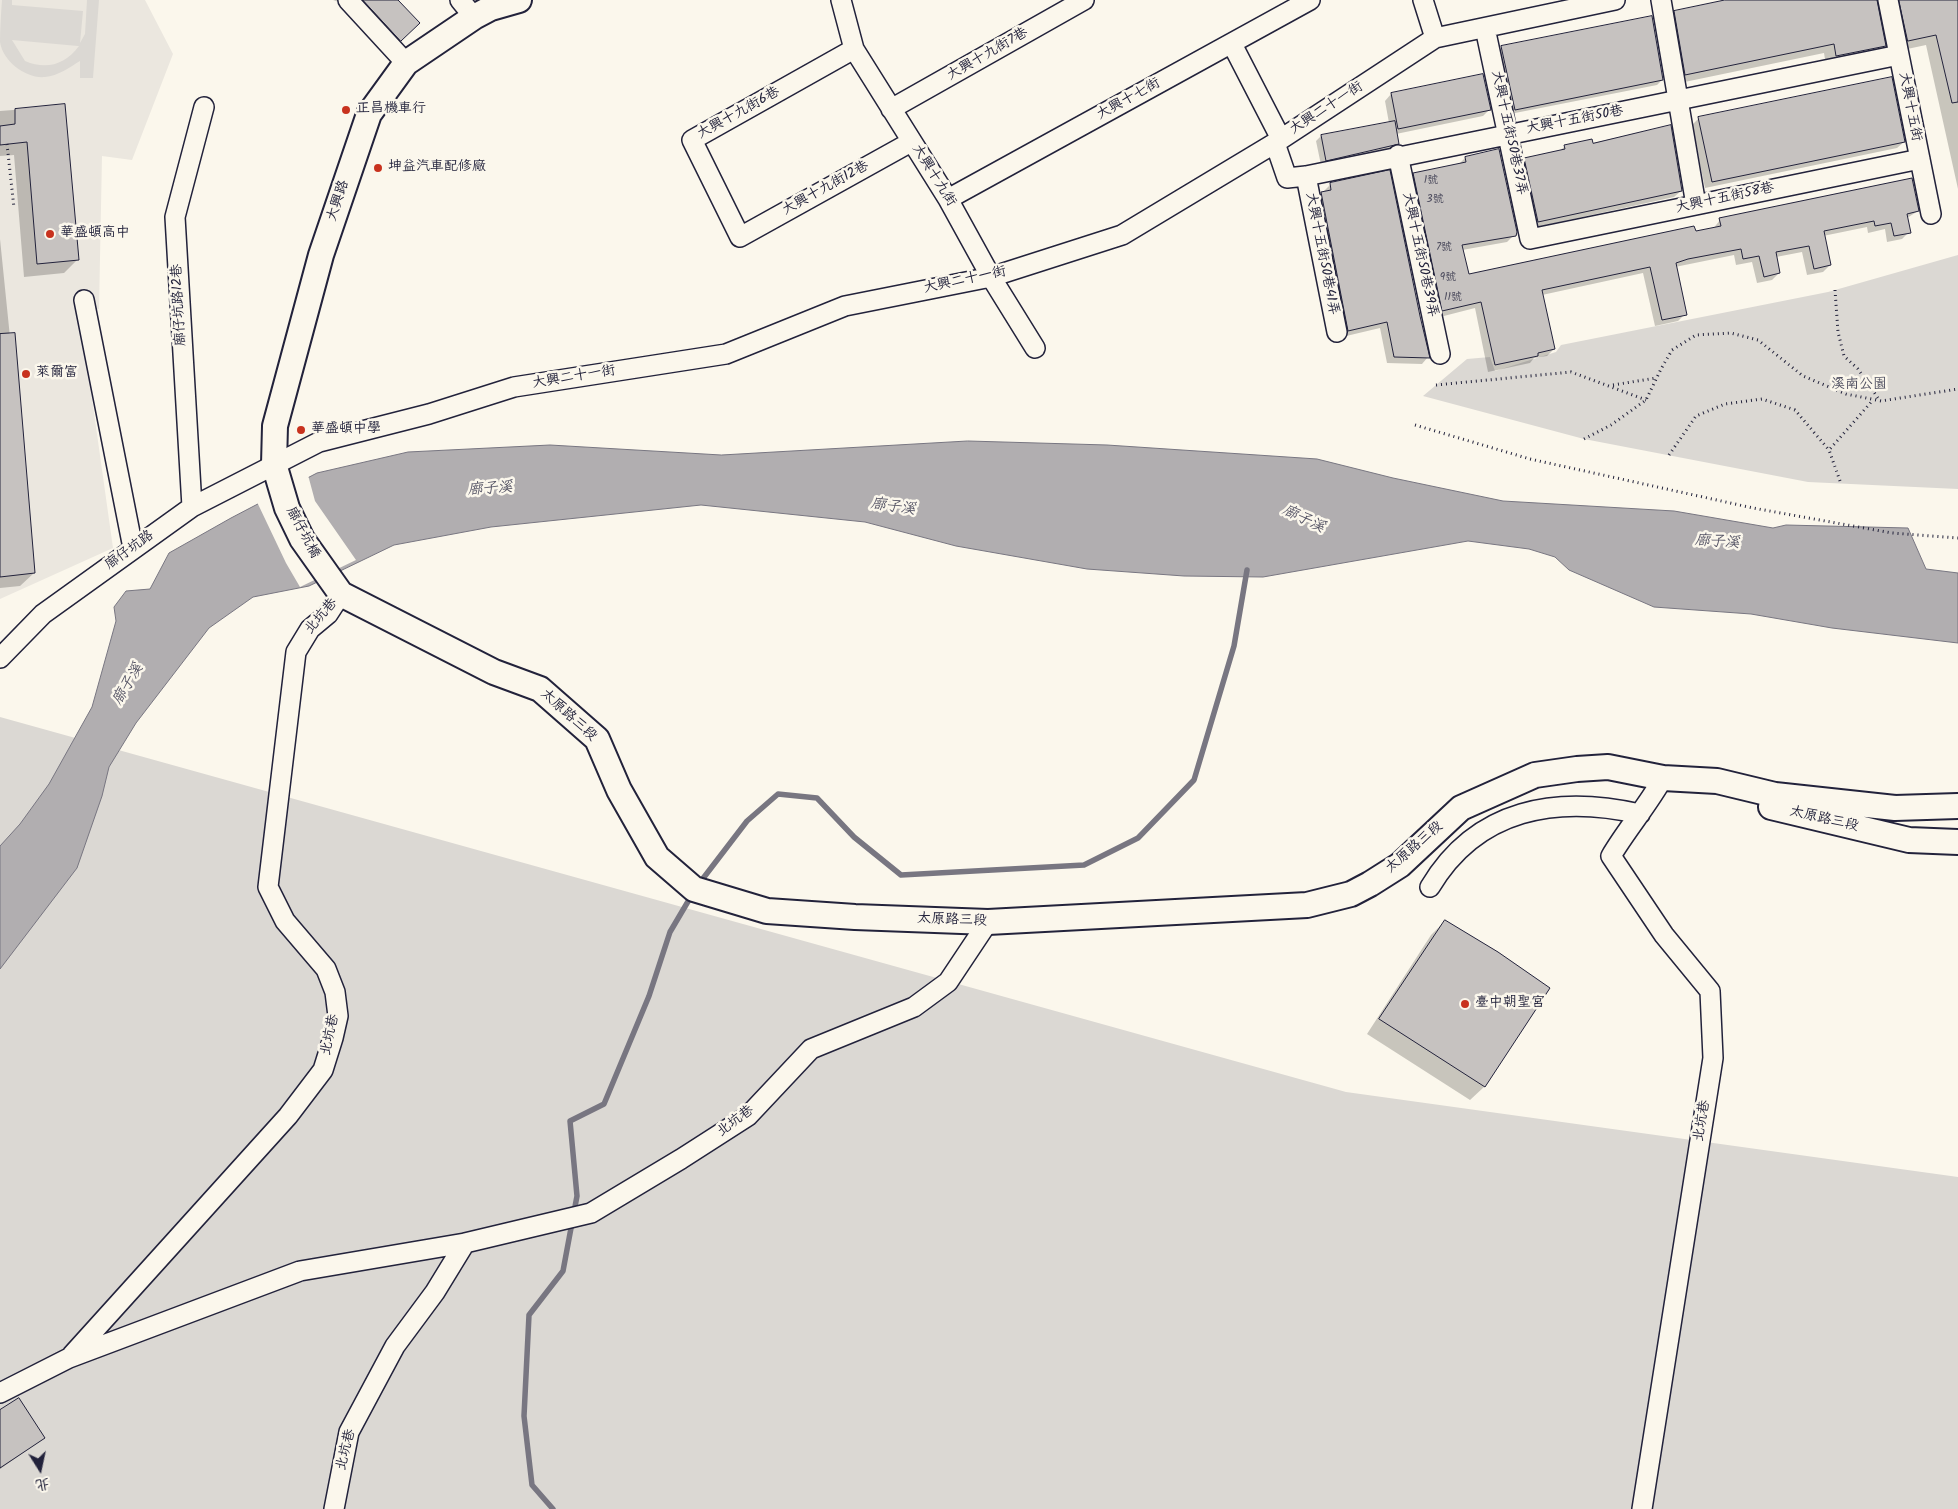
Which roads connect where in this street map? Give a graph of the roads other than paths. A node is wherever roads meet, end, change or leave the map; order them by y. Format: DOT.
graph roads {
  1 [pos="348,0"];
  2 [pos="519,0"];
  3 [pos="842,0"];
  4 [pos="1084,0"];
  5 [pos="1310,0"];
  6 [pos="1424,0"];
  7 [pos="1615,0"];
  8 [pos="1660,0"];
  9 [pos="1888,0"];
  10 [pos="478,6"];
  11 [pos="1485,28"];
  12 [pos="1435,38"];
  13 [pos="1232,44"];
  14 [pos="854,49"];
  15 [pos="1899,55"];
  16 [pos="406,63"];
  17 [pos="1678,101"];
  18 [pos="204,107"];
  19 [pos="891,110"];
  20 [pos="1508,134"];
  21 [pos="1278,141"];
  22 [pos="911,142"];
  23 [pos="1398,155"];
  24 [pos="1920,159"];
  25 [pos="1306,176"];
  26 [pos="948,199"];
  27 [pos="1696,205"];
  28 [pos="1931,214"];
  29 [pos="740,237"];
  30 [pos="1530,239"];
  31 [pos="991,278"];
  32 [pos="84,300"];
  33 [pos="1337,332"];
  34 [pos="1035,348"];
  35 [pos="1440,354"];
  36 [pos="276,470"];
  37 [pos="192,507"];
  38 [pos="133,548"];
  39 [pos="337,589"];
  40 [pos="0,658"];
  41 [pos="1664,778"];
  42 [pos="1958,806"];
  43 [pos="1640,814"];
  44 [pos="1958,842"];
  45 [pos="1430,887"];
  46 [pos="988,922"];
  47 [pos="465,1243"];
  48 [pos="69,1358"];
  49 [pos="0,1393"];
  50 [pos="334,1509"];
  51 [pos="1642,1509"];
  1 -- 16 [label="street"];
  2 -- 10 [label="main road, 大興路"];
  3 -- 14 [label="street, 大興十九街"];
  4 -- 19 [label="street, 大興十九街7巷"];
  5 -- 13 [label="street, 大興十七街"];
  6 -- 12 [label="street"];
  7 -- 11 [label="street, 大興二十一街"];
  8 -- 17 [label="street"];
  9 -- 15 [label="street, 大興十五街"];
  10 -- 16 [label="main road, 大興路"];
  11 -- 12 [label="street, 大興二十一街"];
  11 -- 20 [label="street, 大興十五街50巷37弄"];
  12 -- 21 [label="street, 大興二十一街"];
  13 -- 21 [label="street"];
  13 -- 26 [label="street, 大興十七街"];
  14 -- 19 [label="street, 大興十九街"];
  14 -- 29 [label="street, 大興十九街6巷"];
  15 -- 17 [label="street, 大興十五街50巷"];
  15 -- 24 [label="street, 大興十五街"];
  16 -- 36 [label="main road, 大興路"];
  17 -- 20 [label="street, 大興十五街50巷"];
  17 -- 27 [label="street"];
  18 -- 37 [label="street, 廍仔坑路12巷"];
  19 -- 22 [label="street, 大興十九街"];
  20 -- 23 [label="street, 大興十五街50巷"];
  20 -- 30 [label="street, 大興十五街50巷37弄"];
  21 -- 25 [label="street, 大興十五街50巷"];
  21 -- 31 [label="street, 大興二十一街"];
  22 -- 26 [label="street, 大興十九街"];
  22 -- 29 [label="street, 大興十九街12巷"];
  23 -- 25 [label="street, 大興十五街50巷"];
  23 -- 35 [label="street, 大興十五街50巷39弄"];
  24 -- 27 [label="street, 大興十五街58巷"];
  24 -- 28 [label="street, 大興十五街"];
  25 -- 33 [label="street, 大興十五街50巷41弄"];
  26 -- 31 [label="street, 大興十九街"];
  27 -- 30 [label="street, 大興十五街58巷"];
  31 -- 34 [label="street, 大興十九街"];
  31 -- 36 [label="street, 大興二十一街"];
  32 -- 38 [label="street"];
  36 -- 37 [label="street, 廍仔坑路"];
  36 -- 39 [label="main road, 廍仔坑橋"];
  37 -- 38 [label="street, 廍仔坑路"];
  38 -- 40 [label="street, 廍仔坑路"];
  39 -- 46 [label="main road, 太原路三段"];
  39 -- 48 [label="street, 北坑巷"];
  41 -- 42 [label="main road, 太原路三段"];
  41 -- 43 [label="street, 北坑巷"];
  41 -- 44 [label="main road, 太原路三段"];
  41 -- 46 [label="main road, 太原路三段"];
  43 -- 45 [label="street"];
  43 -- 51 [label="street, 北坑巷"];
  46 -- 47 [label="street, 北坑巷"];
  47 -- 48 [label="street, 北坑巷"];
  47 -- 50 [label="street, 北坑巷"];
  48 -- 49 [label="street, 北坑巷"];
}
